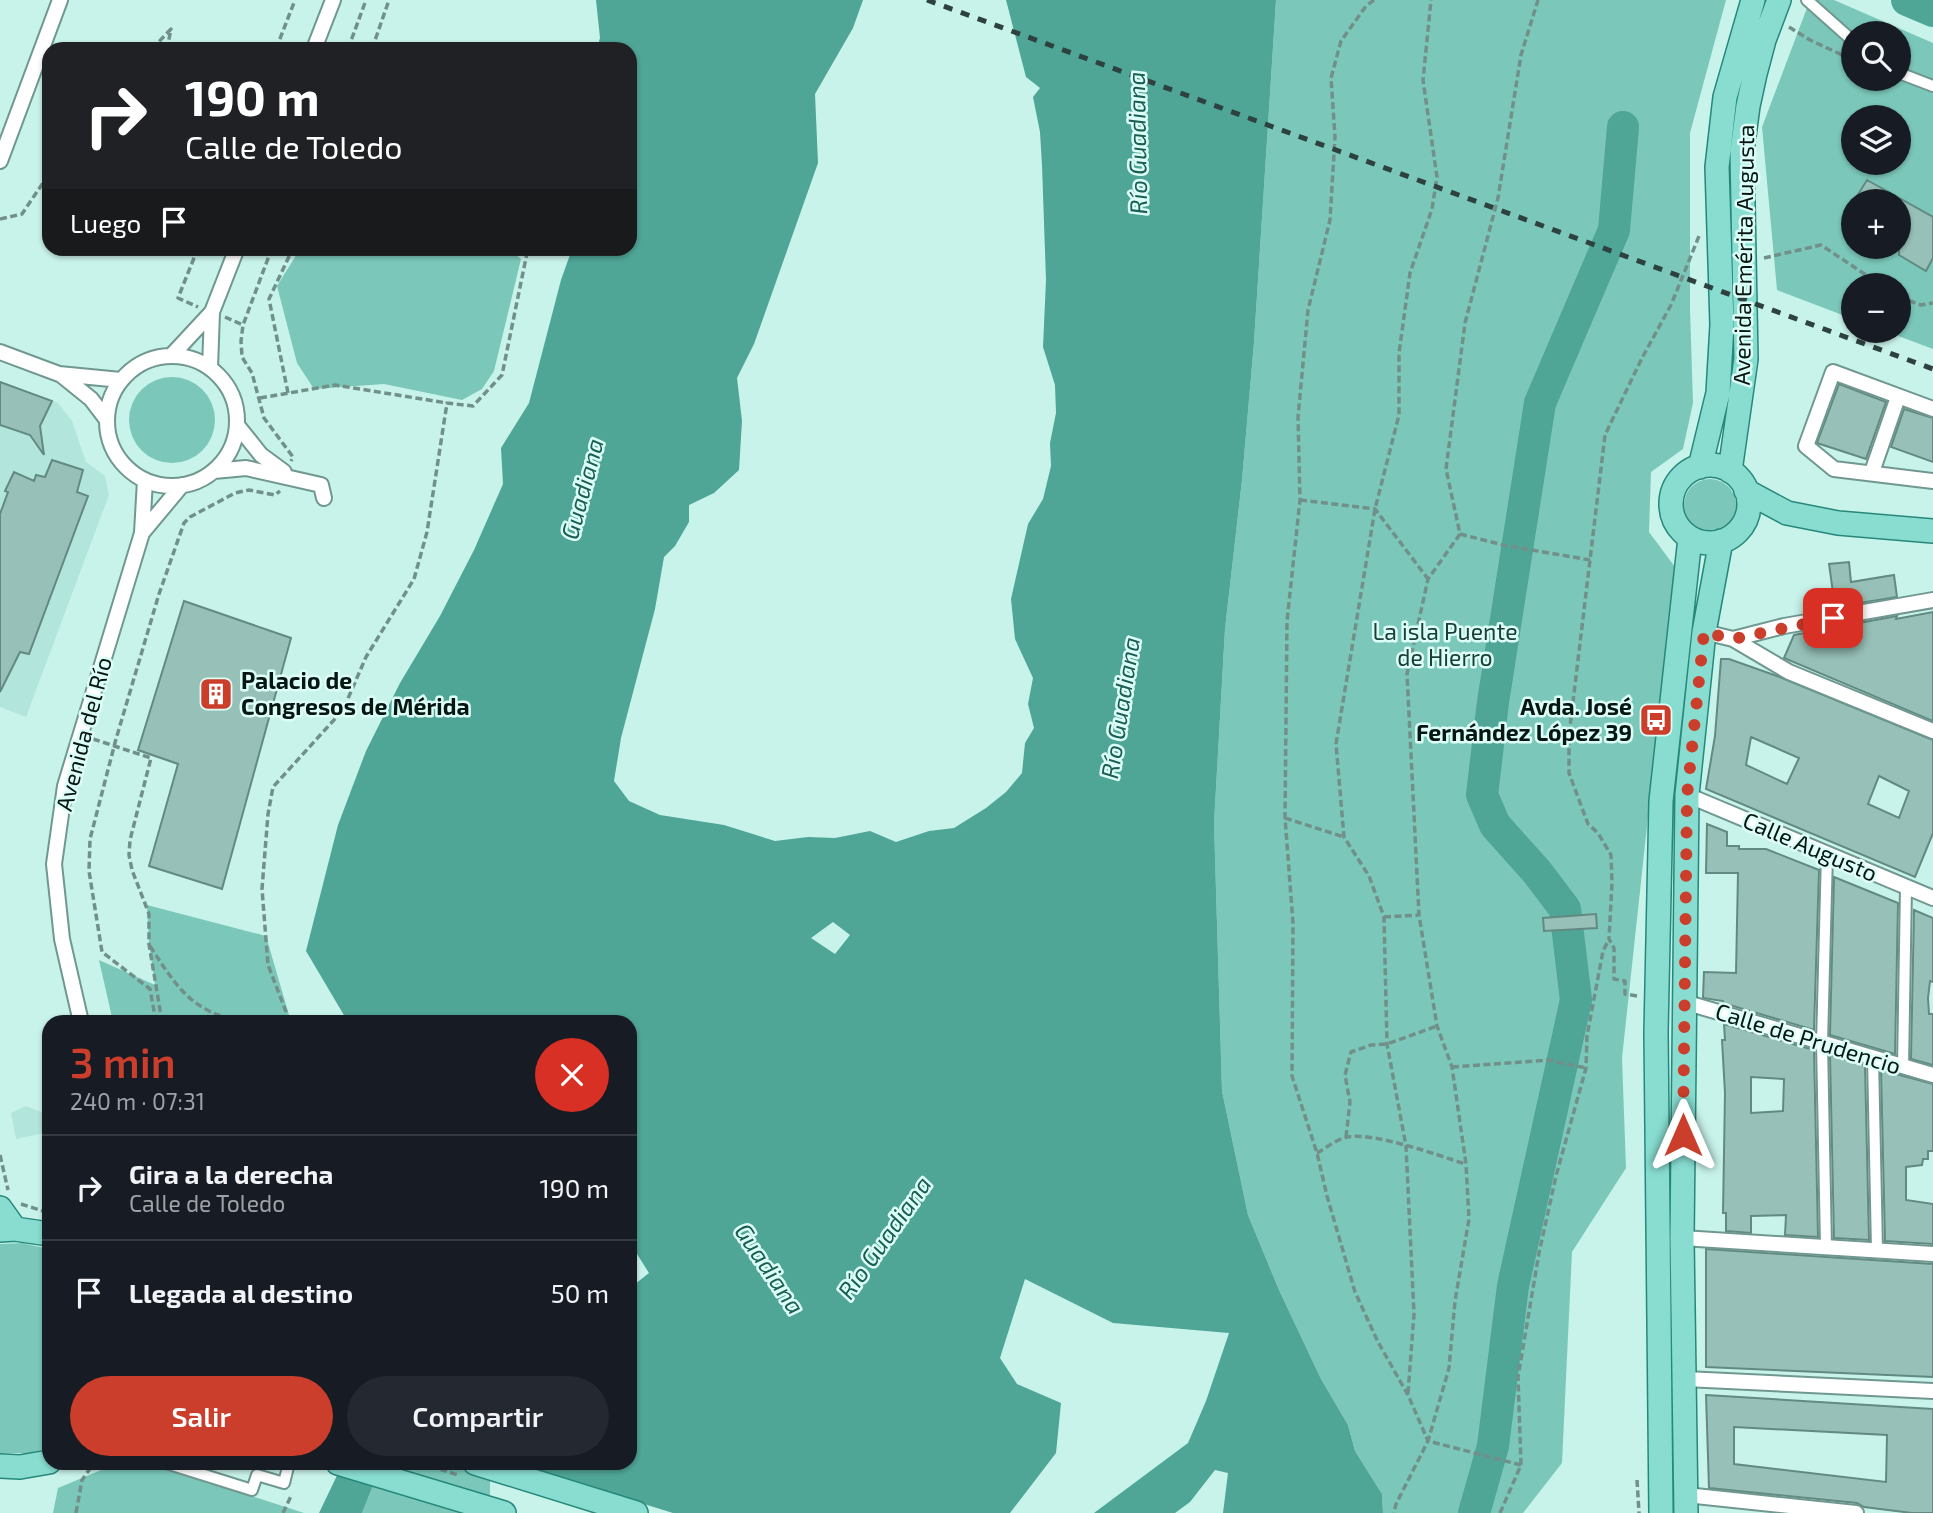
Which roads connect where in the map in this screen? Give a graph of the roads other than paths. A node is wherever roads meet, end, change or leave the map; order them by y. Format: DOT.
graph roads {
  1 [pos="60,0"];
  2 [pos="333,0"];
  3 [pos="1753,0"];
  4 [pos="1779,0"];
  5 [pos="1807,0"];
  6 [pos="1841,30"];
  7 [pos="44,42"];
  8 [pos="317,42"];
  9 [pos="42,48"];
  10 [pos="1911,77"];
  11 [pos="1933,86"];
  12 [pos="0,161"];
  13 [pos="234,256"];
  14 [pos="212,313"];
  15 [pos="0,352"];
  16 [pos="172,355"];
  17 [pos="211,368"];
  18 [pos="59,374"];
  19 [pos="121,380"];
  20 [pos="1898,397"];
  21 [pos="1933,409"];
  22 [pos="107,420"];
  23 [pos="237,425"];
  24 [pos="1700,467"];
  25 [pos="214,471"];
  26 [pos="1730,471"];
  27 [pos="1872,472"];
  28 [pos="288,475"];
  29 [pos="145,480"];
  30 [pos="1933,481"];
  31 [pos="182,485"];
  32 [pos="1746,491"];
  33 [pos="324,498"];
  34 [pos="1787,513"];
  35 [pos="1744,524"];
  36 [pos="1933,531"];
  37 [pos="142,533"];
  38 [pos="1689,538"];
  39 [pos="1721,541"];
  40 [pos="1933,600"];
  41 [pos="1704,632"];
  42 [pos="1733,639"];
  43 [pos="1933,732"];
  44 [pos="1687,796"];
  45 [pos="1827,854"];
  46 [pos="1906,887"];
  47 [pos="1933,898"];
  48 [pos="1684,1002"];
  49 [pos="78,1015"];
  50 [pos="1822,1043"];
  51 [pos="1873,1058"];
  52 [pos="1903,1067"];
  53 [pos="1933,1076"];
  54 [pos="0,1208"];
  55 [pos="7,1229"];
  56 [pos="42,1233"];
  57 [pos="1682,1238"];
  58 [pos="1826,1246"];
  59 [pos="1877,1250"];
  60 [pos="1933,1254"];
  61 [pos="1685,1379"];
  62 [pos="1933,1391"];
  63 [pos="42,1463"];
  64 [pos="0,1466"];
  65 [pos="188,1470"];
  66 [pos="287,1470"];
  67 [pos="361,1470"];
  68 [pos="498,1470"];
  69 [pos="1686,1504"];
  70 [pos="504,1513"];
  71 [pos="636,1513"];
  72 [pos="1661,1513"];
  73 [pos="1856,1513"];
  1 -- 7 [label="street"];
  2 -- 8 [label="street"];
  3 -- 24 [label="main road, Avenida Emérita Augusta"];
  4 -- 26 [label="main road, Avenida Emérita Augusta"];
  5 -- 6 [label="street"];
  9 -- 12 [label="street"];
  10 -- 11 [label="street"];
  13 -- 14 [label="street"];
  14 -- 16 [label="street"];
  14 -- 17 [label="street"];
  15 -- 18 [label="street"];
  16 -- 17 [label="street"];
  16 -- 19 [label="street"];
  17 -- 23 [label="street"];
  18 -- 19 [label="street"];
  18 -- 22 [label="street"];
  19 -- 22 [label="street"];
  20 -- 21 [label="street"];
  20 -- 27 [label="street"];
  20 -- 27 [label="street"];
  22 -- 29 [label="street"];
  23 -- 25 [label="street"];
  23 -- 28 [label="street"];
  24 -- 26 [label="main road"];
  24 -- 38 [label="main road"];
  25 -- 28 [label="street"];
  25 -- 31 [label="street"];
  26 -- 32 [label="main road"];
  27 -- 30 [label="street"];
  28 -- 33 [label="street"];
  29 -- 31 [label="street"];
  29 -- 37 [label="street, Avenida del Río"];
  31 -- 37 [label="street, Avenida del Río"];
  32 -- 34 [label="main road"];
  32 -- 35 [label="main road"];
  34 -- 35 [label="main road"];
  34 -- 36 [label="main road"];
  35 -- 39 [label="main road"];
  37 -- 49 [label="street, Avenida del Río"];
  38 -- 39 [label="main road"];
  38 -- 72 [label="main road"];
  39 -- 41 [label="main road"];
  40 -- 42 [label="street"];
  41 -- 42 [label="street"];
  41 -- 44 [label="main road"];
  42 -- 43 [label="street"];
  44 -- 45 [label="street, Calle Augusto"];
  44 -- 48 [label="main road"];
  45 -- 46 [label="street, Calle Augusto"];
  45 -- 50 [label="street"];
  46 -- 47 [label="street, Calle Augusto"];
  46 -- 52 [label="street"];
  48 -- 50 [label="street, Calle de Prudencio"];
  48 -- 57 [label="main road"];
  50 -- 51 [label="street, Calle de Prudencio"];
  50 -- 58 [label="street"];
  51 -- 52 [label="street, Calle de Prudencio"];
  51 -- 59 [label="street"];
  52 -- 53 [label="street, Calle de Prudencio"];
  54 -- 55 [label="main road"];
  55 -- 56 [label="main road"];
  57 -- 58 [label="street"];
  57 -- 61 [label="main road"];
  58 -- 59 [label="street"];
  59 -- 60 [label="street"];
  61 -- 62 [label="street"];
  61 -- 69 [label="main road"];
  63 -- 64 [label="main road"];
  65 -- 66 [label="street"];
  67 -- 70 [label="main road"];
  68 -- 71 [label="main road"];
  69 -- 73 [label="street"];
}
